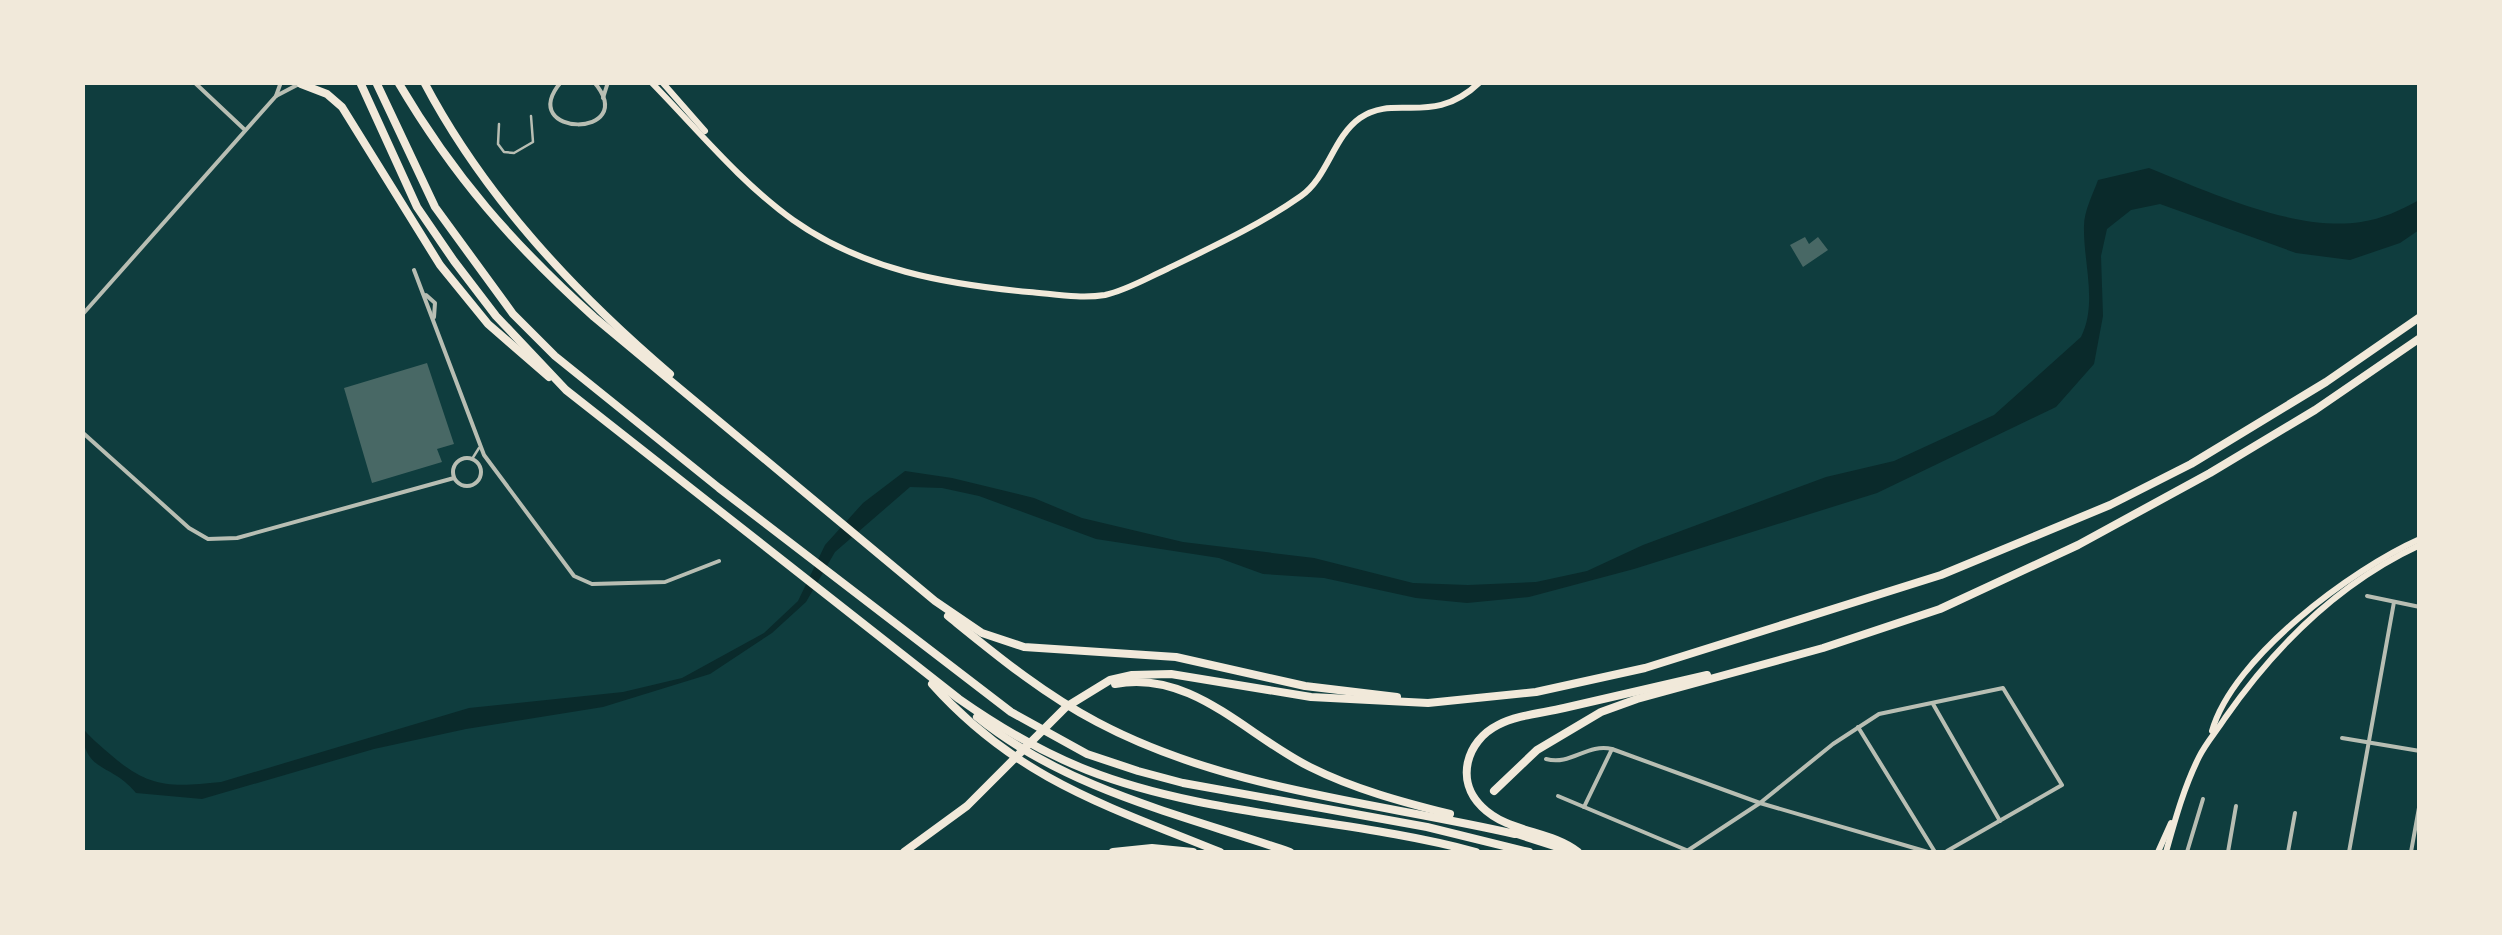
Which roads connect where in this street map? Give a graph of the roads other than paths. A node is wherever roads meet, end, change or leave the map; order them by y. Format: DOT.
graph roads {
  1 [pos="194,82"];
  2 [pos="281,82"];
  3 [pos="360,82"];
  4 [pos="376,82"];
  5 [pos="398,82"];
  6 [pos="424,82"];
  7 [pos="561,82"];
  8 [pos="594,82"];
  9 [pos="608,82"];
  10 [pos="652,82"];
  11 [pos="662,82"];
  12 [pos="1480,82"];
  13 [pos="299,83"];
  14 [pos="276,96"];
  15 [pos="603,98"];
  16 [pos="532,116"];
  17 [pos="499,124"];
  18 [pos="246,130"];
  19 [pos="718,148"];
  20 [pos="414,270"];
  21 [pos="82,315"];
  22 [pos="2420,317"];
  23 [pos="2420,338"];
  24 [pos="566,390"];
  25 [pos="729,428"];
  26 [pos="82,432"];
  27 [pos="480,446"];
  28 [pos="472,459"];
  29 [pos="454,478"];
  30 [pos="2420,542"];
  31 [pos="718,562"];
  32 [pos="2367,596"];
  33 [pos="935,602"];
  34 [pos="2394,602"];
  35 [pos="2420,607"];
  36 [pos="1823,648"];
  37 [pos="922,673"];
  38 [pos="1096,688"];
  39 [pos="959,700"];
  40 [pos="1452,700"];
  41 [pos="1932,702"];
  42 [pos="1858,726"];
  43 [pos="2342,738"];
  44 [pos="2368,742"];
  45 [pos="1612,749"];
  46 [pos="2420,751"];
  47 [pos="1546,759"];
  48 [pos="1494,791"];
  49 [pos="1558,796"];
  50 [pos="2203,799"];
  51 [pos="2420,802"];
  52 [pos="1760,803"];
  53 [pos="2236,806"];
  54 [pos="1584,807"];
  55 [pos="2177,814"];
  56 [pos="2295,814"];
  57 [pos="2000,821"];
  58 [pos="1515,834"];
  59 [pos="904,852"];
  60 [pos="1114,852"];
  61 [pos="1193,852"];
  62 [pos="1220,852"];
  63 [pos="1290,852"];
  64 [pos="1476,852"];
  65 [pos="1529,852"];
  66 [pos="1576,852"];
  67 [pos="1689,852"];
  68 [pos="1928,852"];
  69 [pos="1935,852"];
  70 [pos="1948,852"];
  71 [pos="2158,852"];
  72 [pos="2166,852"];
  73 [pos="2187,852"];
  74 [pos="2228,852"];
  75 [pos="2288,852"];
  76 [pos="2349,852"];
  77 [pos="2411,852"];
  1 -- 18 [label="street"];
  2 -- 14 [label="street"];
  3 -- 24 [label="highway"];
  4 -- 65 [label="highway"];
  5 -- 25 [label="highway"];
  6 -- 25 [label="highway"];
  7 -- 15 [label="street"];
  8 -- 15 [label="street"];
  9 -- 15 [label="street"];
  10 -- 19 [label="main road"];
  11 -- 19 [label="main road"];
  12 -- 19 [label="main road"];
  13 -- 14 [label="street"];
  13 -- 24 [label="highway"];
  14 -- 18 [label="street"];
  16 -- 17 [label="lane"];
  18 -- 21 [label="street"];
  20 -- 27 [label="street"];
  22 -- 40 [label="highway"];
  23 -- 36 [label="highway"];
  24 -- 37 [label="highway"];
  25 -- 33 [label="highway"];
  26 -- 29 [label="street"];
  27 -- 28 [label="lane"];
  27 -- 31 [label="street"];
  28 -- 29 [label="street"];
  28 -- 29 [label="street"];
  30 -- 55 [label="main road"];
  32 -- 34 [label="street"];
  33 -- 40 [label="highway"];
  33 -- 58 [label="highway"];
  34 -- 35 [label="street"];
  34 -- 44 [label="street"];
  36 -- 48 [label="highway"];
  36 -- 66 [label="highway"];
  37 -- 39 [label="highway"];
  37 -- 62 [label="highway"];
  38 -- 40 [label="highway"];
  38 -- 58 [label="highway"];
  38 -- 59 [label="highway"];
  39 -- 63 [label="highway"];
  39 -- 64 [label="highway"];
  41 -- 42 [label="street"];
  41 -- 57 [label="street"];
  41 -- 57 [label="street"];
  42 -- 52 [label="street"];
  42 -- 69 [label="street"];
  43 -- 44 [label="street"];
  44 -- 46 [label="street"];
  44 -- 76 [label="street"];
  45 -- 47 [label="street"];
  45 -- 52 [label="street"];
  45 -- 54 [label="street"];
  49 -- 54 [label="street"];
  50 -- 73 [label="street"];
  51 -- 77 [label="street"];
  52 -- 67 [label="street"];
  52 -- 68 [label="street"];
  53 -- 74 [label="street"];
  54 -- 67 [label="street"];
  55 -- 71 [label="main road"];
  55 -- 72 [label="main road"];
  56 -- 75 [label="street"];
  57 -- 70 [label="street"];
  58 -- 66 [label="highway"];
  60 -- 61 [label="highway"];
  69 -- 70 [label="street"];
}
